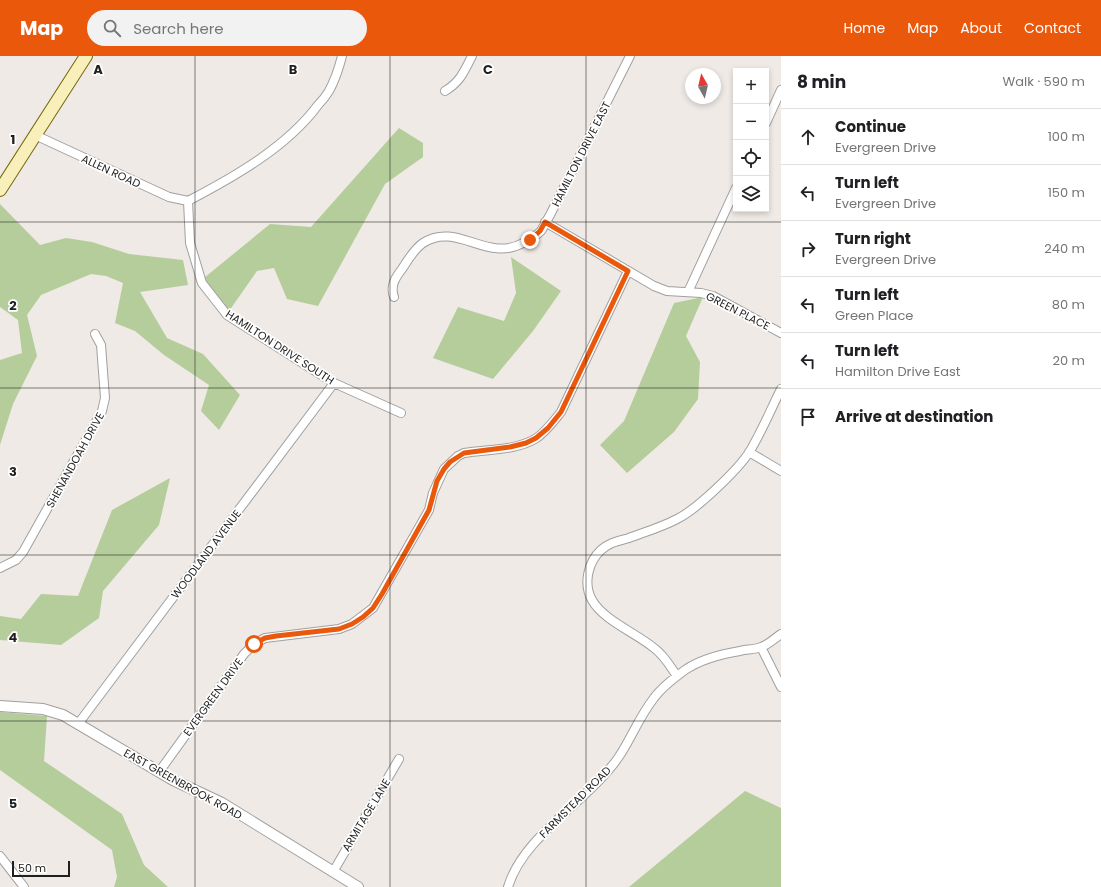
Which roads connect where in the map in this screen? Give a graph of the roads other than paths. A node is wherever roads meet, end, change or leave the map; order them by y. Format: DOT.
graph roads {
  1 [pos="86,56"];
  2 [pos="342,56"];
  3 [pos="472,56"];
  4 [pos="630,56"];
  5 [pos="781,90"];
  6 [pos="445,91"];
  7 [pos="769,116"];
  8 [pos="35,135"];
  9 [pos="0,190"];
  10 [pos="733,194"];
  11 [pos="188,201"];
  12 [pos="545,222"];
  13 [pos="628,271"];
  14 [pos="688,292"];
  15 [pos="394,297"];
  16 [pos="781,333"];
  17 [pos="95,334"];
  18 [pos="334,383"];
  19 [pos="781,389"];
  20 [pos="401,413"];
  21 [pos="749,452"];
  22 [pos="781,471"];
  23 [pos="0,568"];
  24 [pos="781,634"];
  25 [pos="761,647"];
  26 [pos="677,676"];
  27 [pos="781,687"];
  28 [pos="0,706"];
  29 [pos="78,724"];
  30 [pos="399,759"];
  31 [pos="159,772"];
  32 [pos="0,856"];
  33 [pos="333,872"];
  34 [pos="24,887"];
  35 [pos="358,887"];
  36 [pos="508,887"];
  1 -- 8 [label="main road"];
  2 -- 11 [label="street"];
  3 -- 6 [label="street"];
  4 -- 12 [label="street, HAMILTON DRIVE EAST"];
  5 -- 7 [label="street"];
  8 -- 9 [label="main road"];
  8 -- 11 [label="street, ALLEN ROAD"];
  10 -- 14 [label="street"];
  11 -- 18 [label="street, HAMILTON DRIVE SOUTH"];
  12 -- 13 [label="street, GREEN PLACE"];
  12 -- 15 [label="street, HAMILTON DRIVE EAST"];
  13 -- 14 [label="street, GREEN PLACE"];
  13 -- 31 [label="street, EVERGREEN DRIVE"];
  14 -- 16 [label="street, GREEN PLACE"];
  17 -- 23 [label="street, SHENANDOAH DRIVE"];
  18 -- 20 [label="street, HAMILTON DRIVE SOUTH"];
  18 -- 29 [label="street, WOODLAND AVENUE"];
  19 -- 21 [label="street"];
  21 -- 22 [label="street"];
  21 -- 26 [label="street"];
  24 -- 25 [label="street, FARMSTEAD ROAD"];
  25 -- 26 [label="street, FARMSTEAD ROAD"];
  25 -- 27 [label="street"];
  26 -- 36 [label="street, FARMSTEAD ROAD"];
  28 -- 29 [label="street, EAST GREENBROOK ROAD"];
  29 -- 31 [label="street, EAST GREENBROOK ROAD"];
  30 -- 33 [label="street, ARMITAGE LANE"];
  31 -- 33 [label="street, EAST GREENBROOK ROAD"];
  32 -- 34 [label="street"];
  33 -- 35 [label="street, EAST GREENBROOK ROAD"];
}
